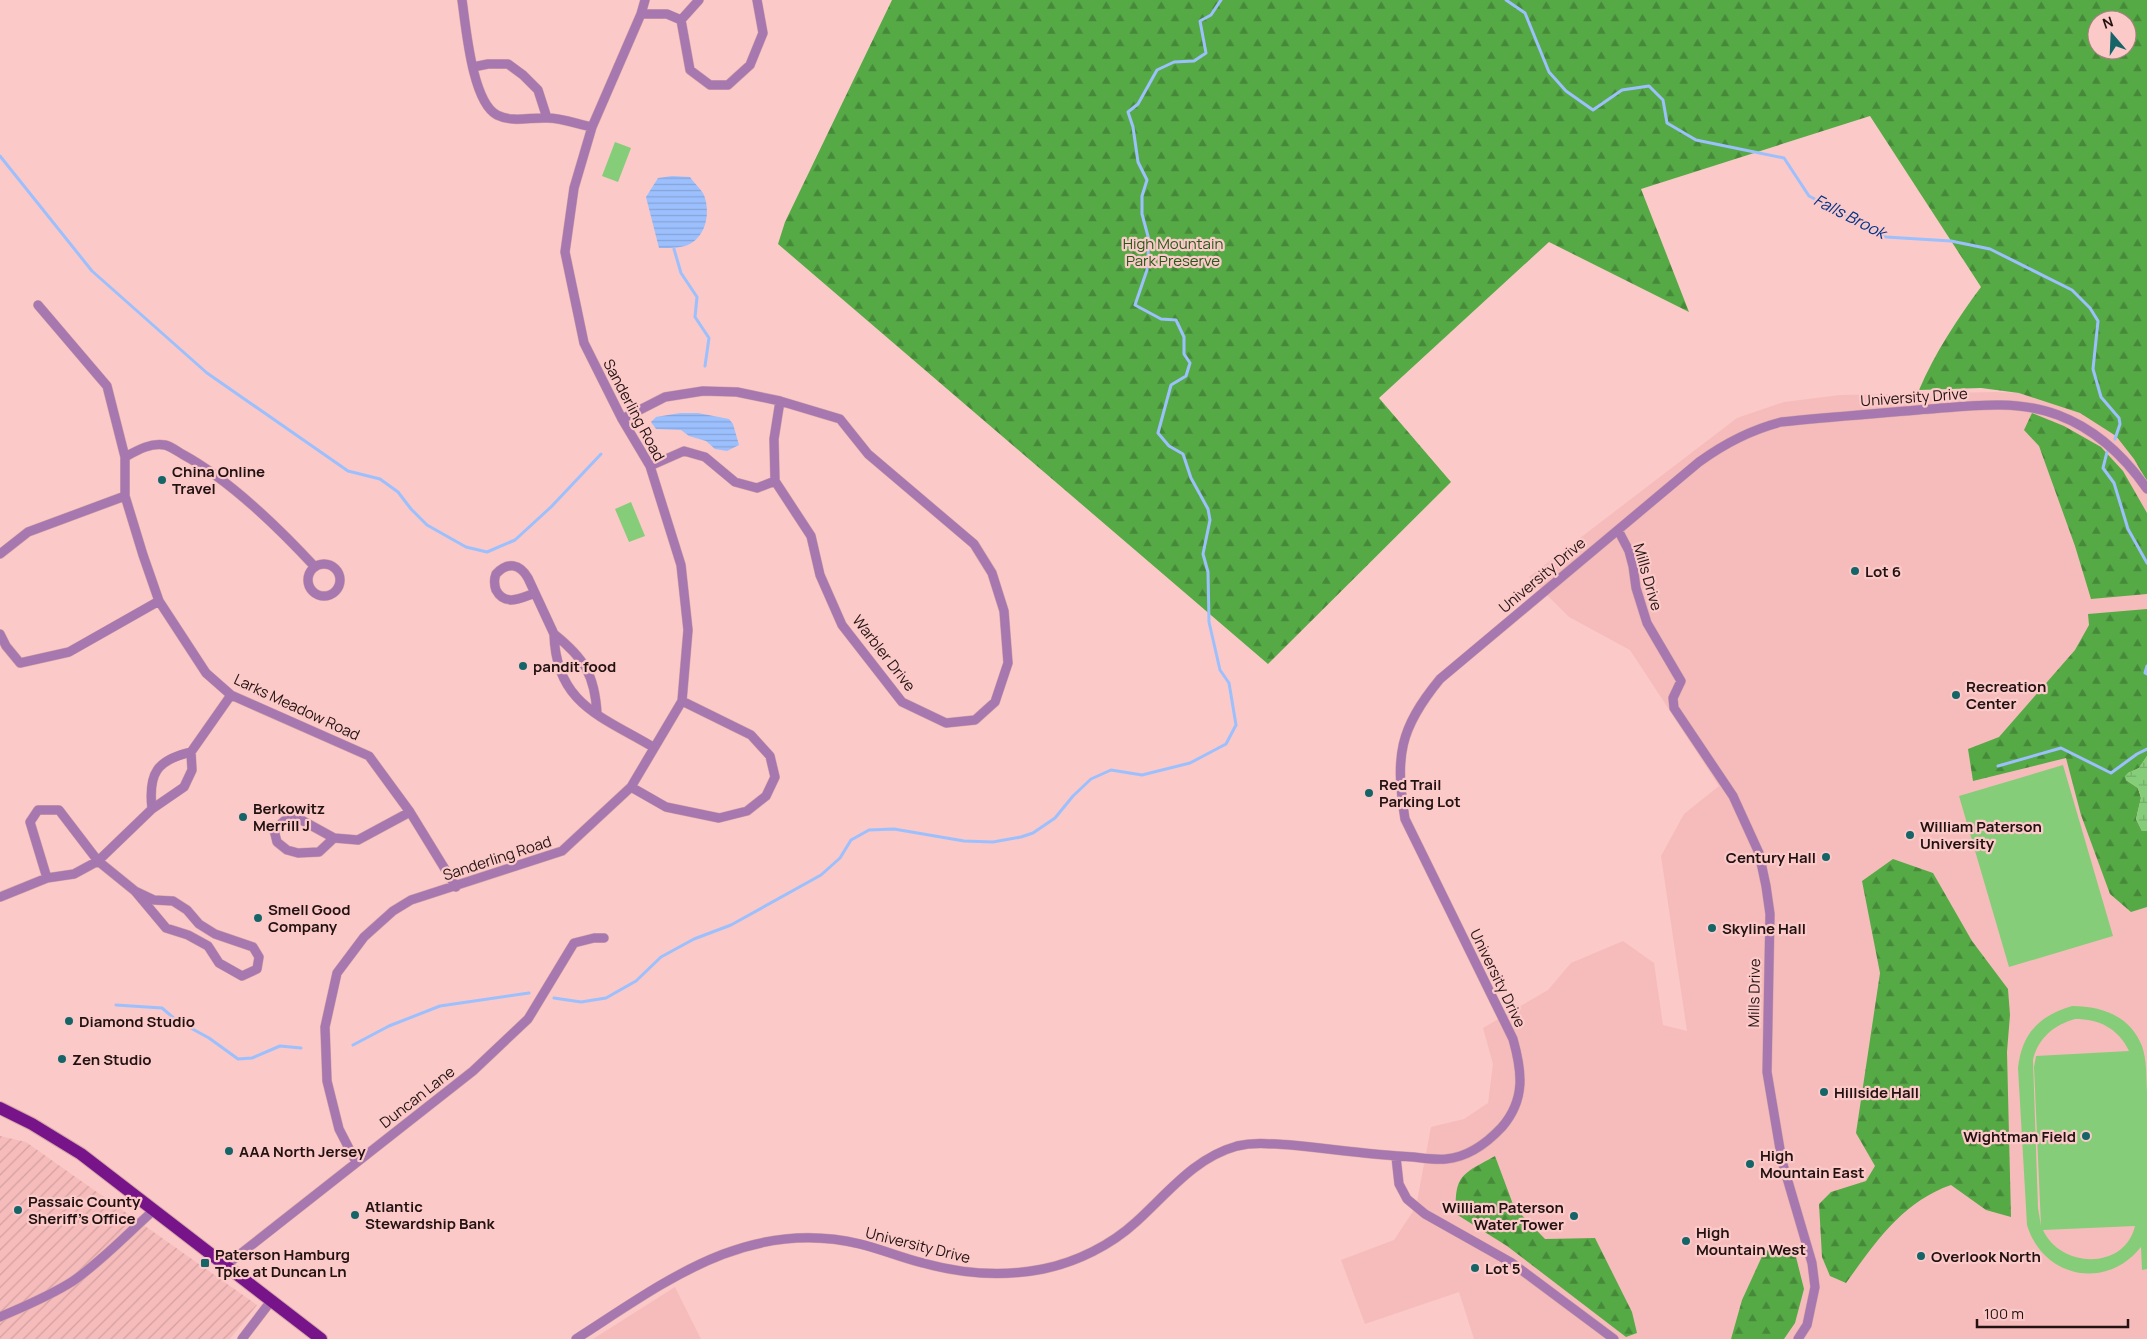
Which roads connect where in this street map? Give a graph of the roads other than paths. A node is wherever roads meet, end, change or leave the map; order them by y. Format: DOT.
graph roads {
  1 [pos="462,0"];
  2 [pos="645,0"];
  3 [pos="699,0"];
  4 [pos="757,0"];
  5 [pos="641,14"];
  6 [pos="681,20"];
  7 [pos="472,67"];
  8 [pos="547,118"];
  9 [pos="592,127"];
  10 [pos="38,305"];
  11 [pos="780,402"];
  12 [pos="622,419"];
  13 [pos="125,457"];
  14 [pos="650,466"];
  15 [pos="775,481"];
  16 [pos="2147,489"];
  17 [pos="125,496"];
  18 [pos="1618,530"];
  19 [pos="0,554"];
  20 [pos="315,567"];
  21 [pos="535,594"];
  22 [pos="159,601"];
  23 [pos="0,634"];
  24 [pos="554,634"];
  25 [pos="231,694"];
  26 [pos="682,701"];
  27 [pos="597,714"];
  28 [pos="654,747"];
  29 [pos="191,752"];
  30 [pos="631,786"];
  31 [pos="152,809"];
  32 [pos="410,812"];
  33 [pos="334,838"];
  34 [pos="98,861"];
  35 [pos="47,878"];
  36 [pos="456,887"];
  37 [pos="135,891"];
  38 [pos="0,897"];
  39 [pos="206,928"];
  40 [pos="604,938"];
  41 [pos="199,940"];
  42 [pos="0,1108"];
  43 [pos="1396,1157"];
  44 [pos="356,1162"];
  45 [pos="154,1210"];
  46 [pos="226,1266"];
  47 [pos="271,1301"];
  48 [pos="0,1317"];
  49 [pos="242,1339"];
  50 [pos="321,1339"];
  51 [pos="576,1339"];
  52 [pos="1614,1339"];
  53 [pos="1798,1339"];
  1 -- 7 [label="street"];
  2 -- 5 [label="street, Sanderling Road"];
  3 -- 6 [label="street"];
  4 -- 6 [label="street"];
  5 -- 6 [label="street"];
  5 -- 9 [label="street, Sanderling Road"];
  7 -- 8 [label="street"];
  7 -- 8 [label="street"];
  8 -- 9 [label="street"];
  9 -- 12 [label="street, Sanderling Road"];
  10 -- 13 [label="street, Larks Meadow Road"];
  11 -- 12 [label="street, Warbler Drive"];
  11 -- 15 [label="street"];
  11 -- 15 [label="street, Warbler Drive"];
  12 -- 14 [label="street, Sanderling Road"];
  13 -- 17 [label="street, Larks Meadow Road"];
  13 -- 20 [label="street"];
  14 -- 15 [label="street"];
  14 -- 26 [label="street, Sanderling Road"];
  16 -- 18 [label="street, University Drive"];
  17 -- 19 [label="street"];
  17 -- 22 [label="street, Larks Meadow Road"];
  18 -- 43 [label="street, University Drive"];
  18 -- 53 [label="street, Mills Drive"];
  21 -- 21 [label="street"];
  21 -- 24 [label="street"];
  22 -- 23 [label="street"];
  22 -- 25 [label="street, Larks Meadow Road"];
  24 -- 27 [label="street"];
  24 -- 27 [label="street"];
  25 -- 29 [label="street"];
  25 -- 32 [label="street, Larks Meadow Road"];
  26 -- 28 [label="street, Sanderling Road"];
  26 -- 30 [label="street"];
  27 -- 28 [label="street"];
  28 -- 30 [label="street, Sanderling Road"];
  29 -- 31 [label="street"];
  29 -- 31 [label="street"];
  30 -- 36 [label="street, Sanderling Road"];
  31 -- 34 [label="street"];
  32 -- 33 [label="street"];
  32 -- 36 [label="street, Larks Meadow Road"];
  33 -- 33 [label="street"];
  34 -- 35 [label="street"];
  34 -- 35 [label="street"];
  34 -- 37 [label="street"];
  35 -- 38 [label="street"];
  36 -- 44 [label="street, Sanderling Road"];
  37 -- 39 [label="street"];
  37 -- 41 [label="street"];
  39 -- 41 [label="street"];
  39 -- 41 [label="street"];
  40 -- 44 [label="street, Duncan Lane"];
  42 -- 45 [label="main road"];
  43 -- 51 [label="street, University Drive"];
  43 -- 52 [label="street"];
  44 -- 46 [label="street, Duncan Lane"];
  45 -- 46 [label="main road"];
  45 -- 48 [label="street"];
  46 -- 47 [label="main road"];
  47 -- 49 [label="street"];
  47 -- 50 [label="main road"];
}
